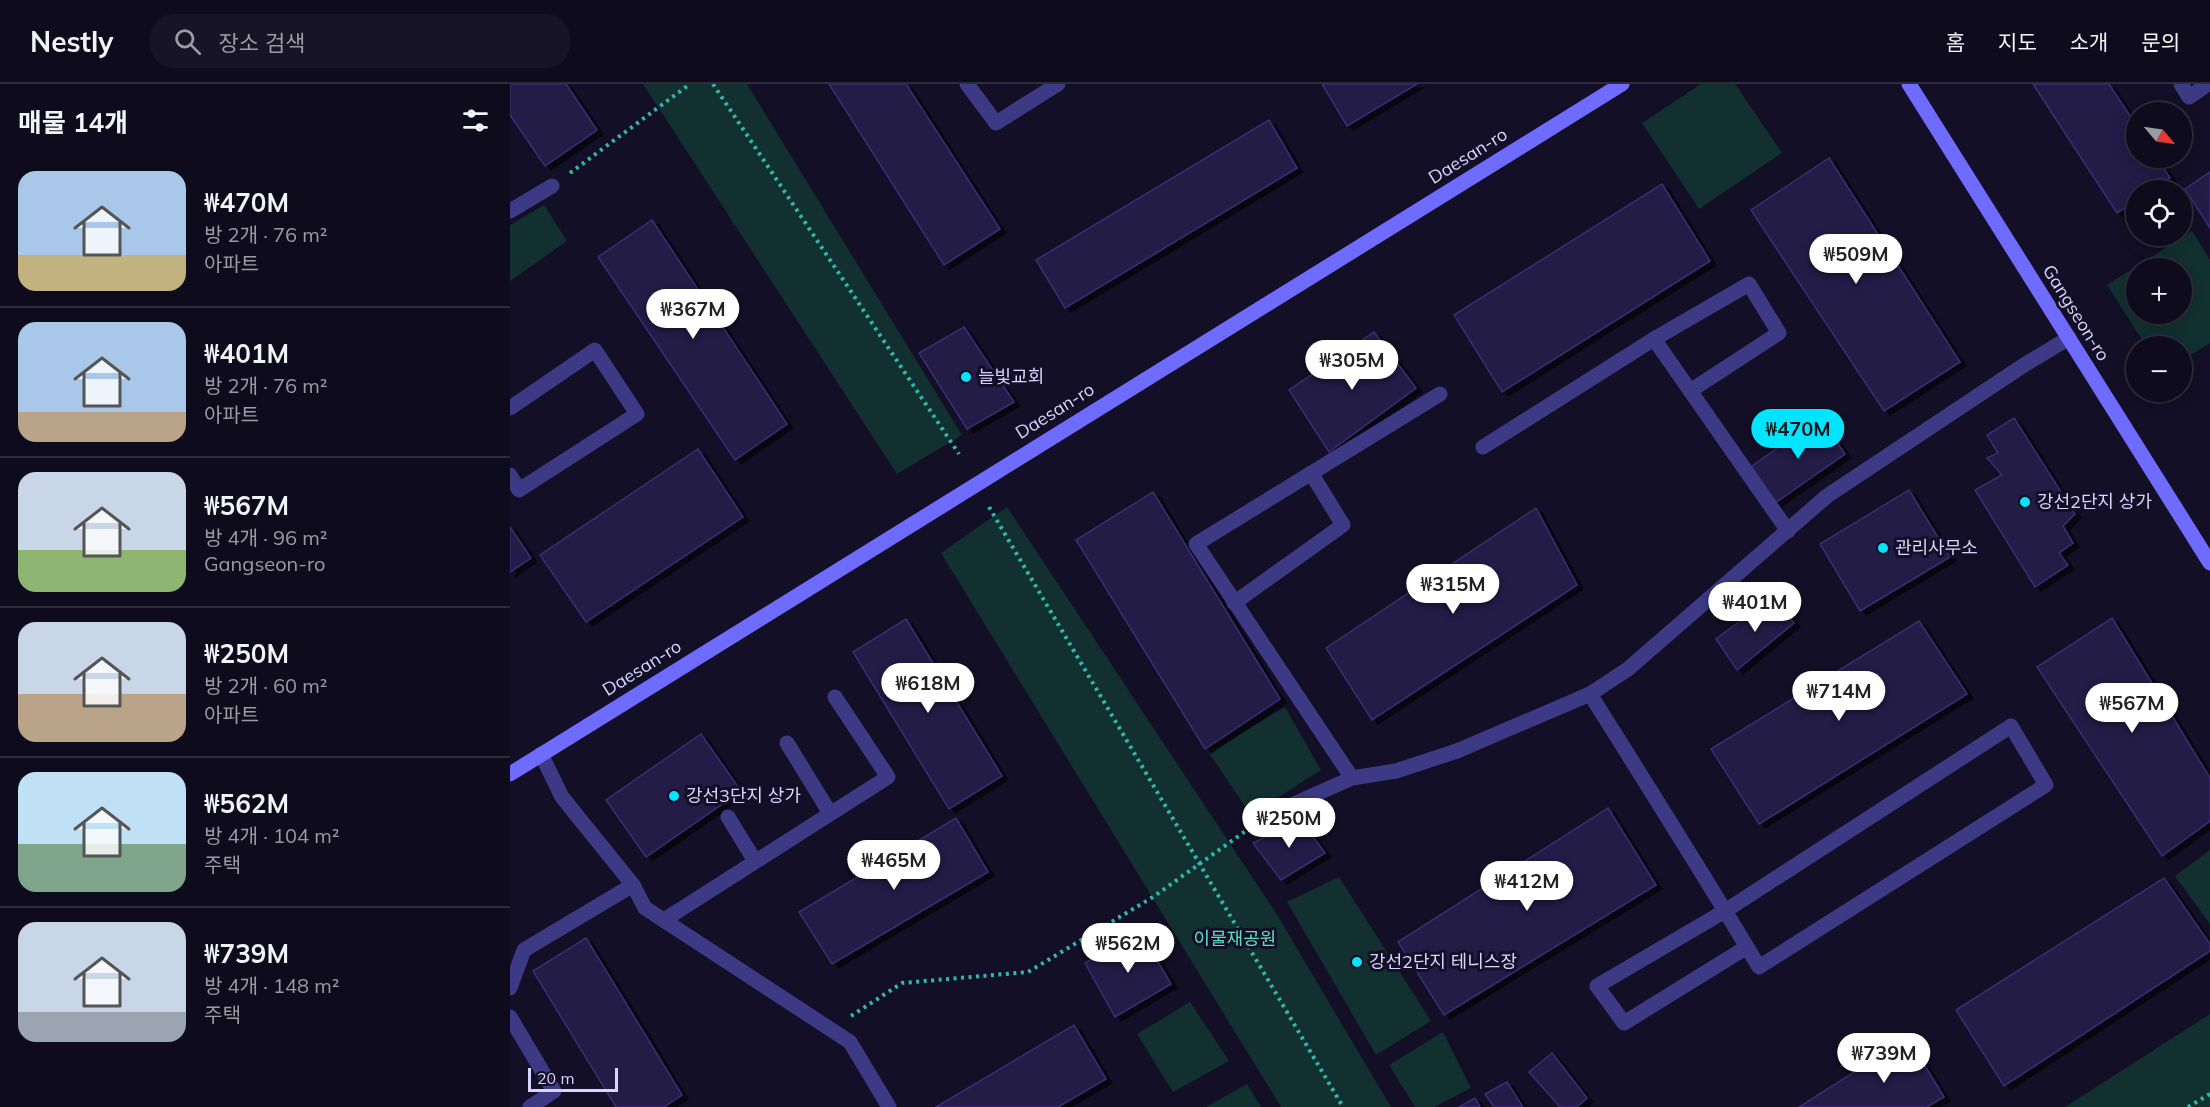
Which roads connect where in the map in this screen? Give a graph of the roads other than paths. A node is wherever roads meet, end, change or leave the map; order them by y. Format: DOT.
graph roads {
  1 [pos="967,84"];
  2 [pos="1058,84"];
  3 [pos="1622,84"];
  4 [pos="1909,84"];
  5 [pos="2181,84"];
  6 [pos="2208,84"];
  7 [pos="552,186"];
  8 [pos="510,211"];
  9 [pos="2069,338"];
  10 [pos="1653,339"];
  11 [pos="1690,391"];
  12 [pos="1440,394"];
  13 [pos="510,408"];
  14 [pos="1484,447"];
  15 [pos="1311,473"];
  16 [pos="510,475"];
  17 [pos="1788,531"];
  18 [pos="2210,563"];
  19 [pos="1234,603"];
  20 [pos="1590,694"];
  21 [pos="835,697"];
  22 [pos="787,743"];
  23 [pos="541,754"];
  24 [pos="510,774"];
  25 [pos="1352,778"];
  26 [pos="830,813"];
  27 [pos="728,817"];
  28 [pos="1265,817"];
  29 [pos="755,861"];
  30 [pos="633,885"];
  31 [pos="1725,911"];
  32 [pos="664,920"];
  33 [pos="1747,947"];
  34 [pos="510,988"];
  35 [pos="510,1017"];
  36 [pos="530,1107"];
  37 [pos="889,1107"];
  1 -- 2 [label="lane"];
  3 -- 23 [label="main road, Daesan-ro"];
  4 -- 9 [label="main road, Gangseon-ro"];
  5 -- 6 [label="lane"];
  7 -- 8 [label="lane"];
  9 -- 17 [label="lane"];
  9 -- 18 [label="main road, Gangseon-ro"];
  10 -- 11 [label="lane"];
  10 -- 11 [label="lane"];
  10 -- 14 [label="lane"];
  11 -- 17 [label="lane"];
  12 -- 15 [label="lane"];
  13 -- 16 [label="lane"];
  15 -- 19 [label="lane"];
  15 -- 19 [label="lane"];
  17 -- 20 [label="lane"];
  19 -- 25 [label="lane"];
  20 -- 25 [label="lane"];
  20 -- 31 [label="lane"];
  21 -- 26 [label="lane"];
  22 -- 26 [label="lane"];
  23 -- 24 [label="main road, Daesan-ro"];
  23 -- 30 [label="lane"];
  25 -- 28 [label="lane"];
  26 -- 29 [label="lane"];
  27 -- 29 [label="lane"];
  29 -- 32 [label="lane"];
  30 -- 32 [label="lane"];
  30 -- 34 [label="lane"];
  31 -- 33 [label="lane"];
  31 -- 33 [label="lane"];
  31 -- 33 [label="lane"];
  32 -- 37 [label="lane"];
  35 -- 36 [label="lane"];
}
